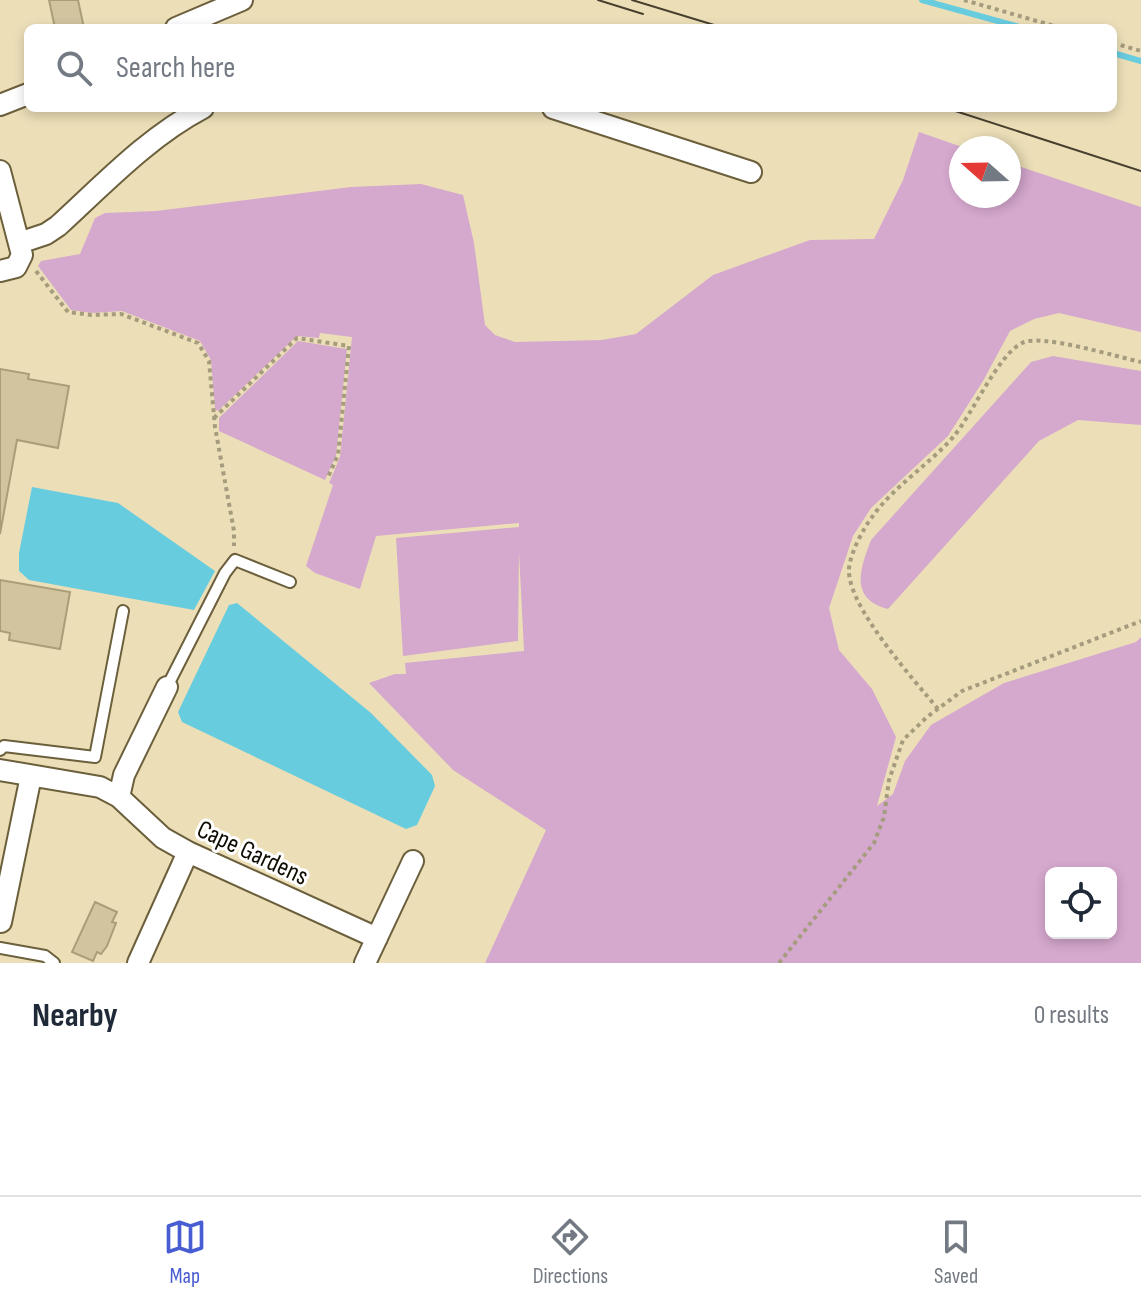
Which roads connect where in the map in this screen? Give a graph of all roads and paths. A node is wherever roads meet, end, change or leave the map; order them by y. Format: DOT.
graph roads {
  1 [pos="242,0"];
  2 [pos="964,0"];
  3 [pos="185,24"];
  4 [pos="1047,24"];
  5 [pos="1117,44"];
  6 [pos="1141,51"];
  7 [pos="24,96"];
  8 [pos="0,105"];
  9 [pos="196,112"];
  10 [pos="565,112"];
  11 [pos="0,171"];
  12 [pos="751,172"];
  13 [pos="4,203"];
  14 [pos="21,249"];
  15 [pos="0,271"];
  16 [pos="1141,362"];
  17 [pos="214,418"];
  18 [pos="328,477"];
  19 [pos="235,560"];
  20 [pos="290,582"];
  21 [pos="123,611"];
  22 [pos="1141,621"];
  23 [pos="167,687"];
  24 [pos="938,709"];
  25 [pos="0,750"];
  26 [pos="0,770"];
  27 [pos="31,776"];
  28 [pos="119,797"];
  29 [pos="188,852"];
  30 [pos="413,861"];
  31 [pos="1,922"];
  32 [pos="377,938"];
  33 [pos="0,948"];
  34 [pos="54,963"];
  35 [pos="138,963"];
  36 [pos="365,963"];
  37 [pos="779,963"];
  1 -- 3 [label="street"];
  2 -- 4 [label="path"];
  5 -- 6 [label="path"];
  7 -- 8 [label="street"];
  9 -- 14 [label="street"];
  10 -- 12 [label="street"];
  11 -- 13 [label="street"];
  13 -- 14 [label="street"];
  14 -- 15 [label="street"];
  14 -- 17 [label="path"];
  16 -- 24 [label="path"];
  17 -- 18 [label="path"];
  17 -- 19 [label="path"];
  19 -- 20 [label="lane"];
  19 -- 23 [label="lane"];
  21 -- 25 [label="lane"];
  22 -- 24 [label="path"];
  23 -- 28 [label="street"];
  24 -- 37 [label="path"];
  26 -- 27 [label="street"];
  27 -- 28 [label="street"];
  27 -- 31 [label="street"];
  28 -- 29 [label="street, Cape Gardens"];
  29 -- 32 [label="street, Cape Gardens"];
  29 -- 35 [label="street"];
  30 -- 32 [label="street"];
  32 -- 36 [label="street"];
  33 -- 34 [label="lane"];
}
